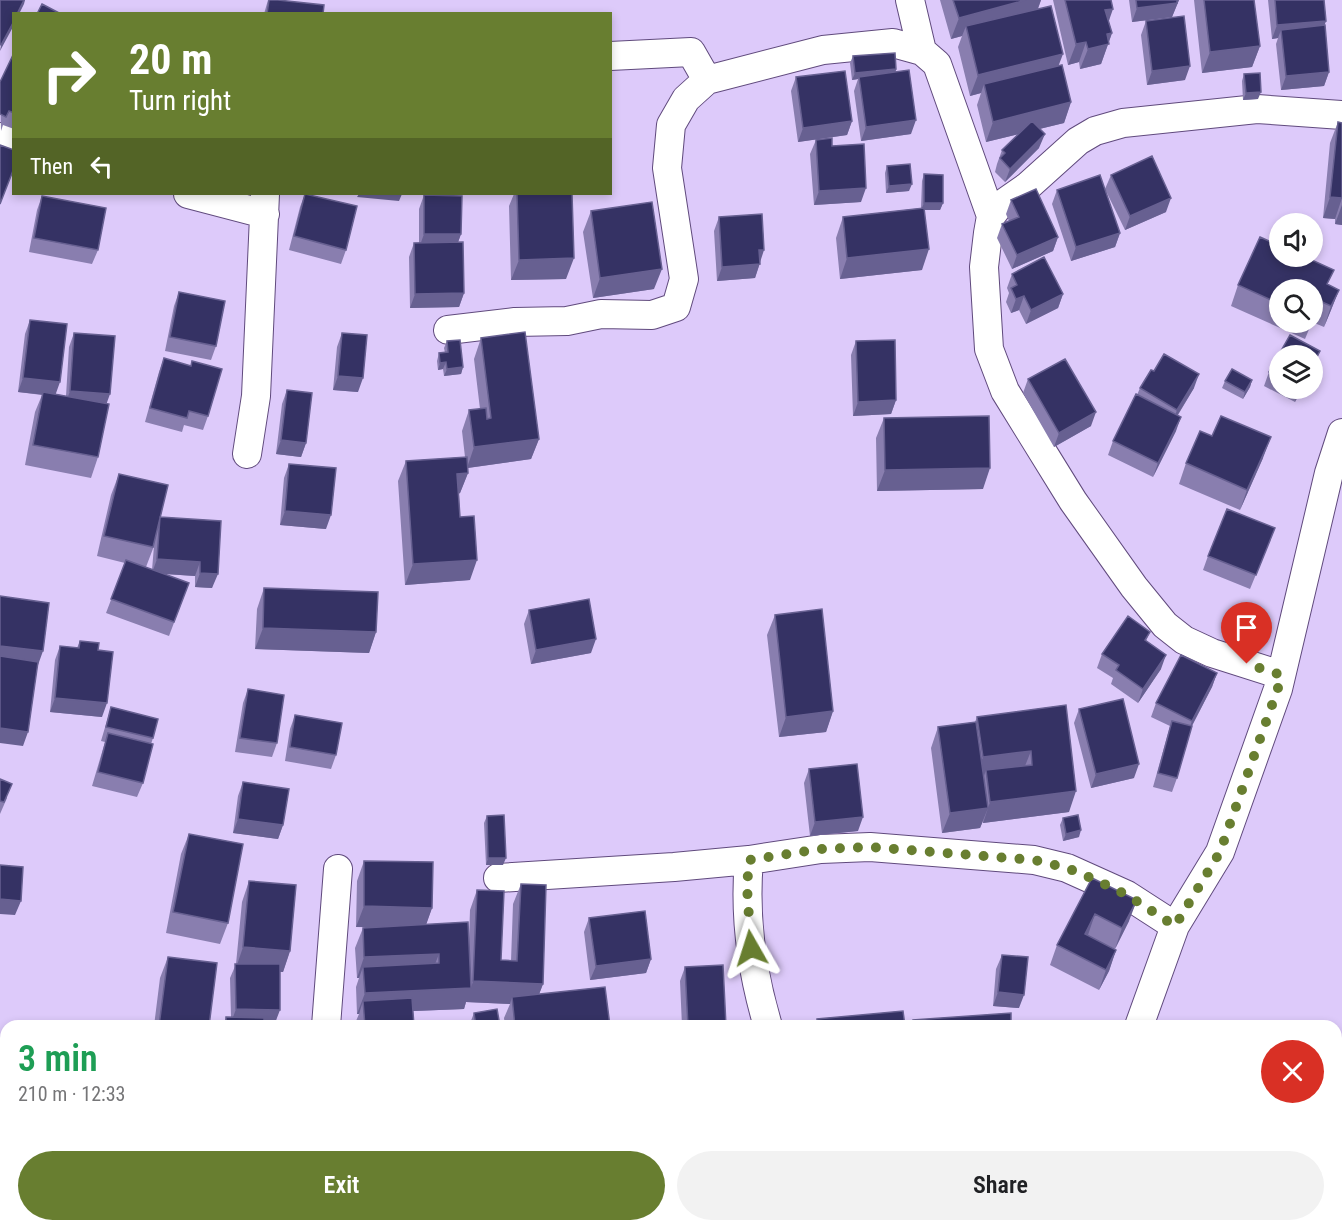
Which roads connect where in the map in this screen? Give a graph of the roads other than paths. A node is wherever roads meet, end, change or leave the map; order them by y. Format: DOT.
graph roads {
  1 [pos="910,0"];
  2 [pos="922,51"];
  3 [pos="612,56"];
  4 [pos="707,80"];
  5 [pos="1342,115"];
  6 [pos="196,195"];
  7 [pos="265,204"];
  8 [pos="991,216"];
  9 [pos="448,330"];
  10 [pos="1342,433"];
  11 [pos="247,454"];
  12 [pos="1281,675"];
  13 [pos="749,860"];
  14 [pos="338,869"];
  15 [pos="498,878"];
  16 [pos="1175,926"];
  17 [pos="326,1020"];
  18 [pos="767,1020"];
  19 [pos="1141,1020"];
  1 -- 2 [label="street"];
  2 -- 4 [label="street"];
  2 -- 8 [label="street"];
  3 -- 4 [label="street"];
  4 -- 9 [label="street"];
  5 -- 8 [label="street"];
  6 -- 7 [label="street"];
  7 -- 11 [label="street"];
  8 -- 12 [label="street"];
  10 -- 12 [label="street"];
  12 -- 16 [label="street"];
  13 -- 15 [label="street"];
  13 -- 16 [label="street"];
  13 -- 18 [label="street"];
  14 -- 17 [label="street"];
  16 -- 19 [label="street"];
}
